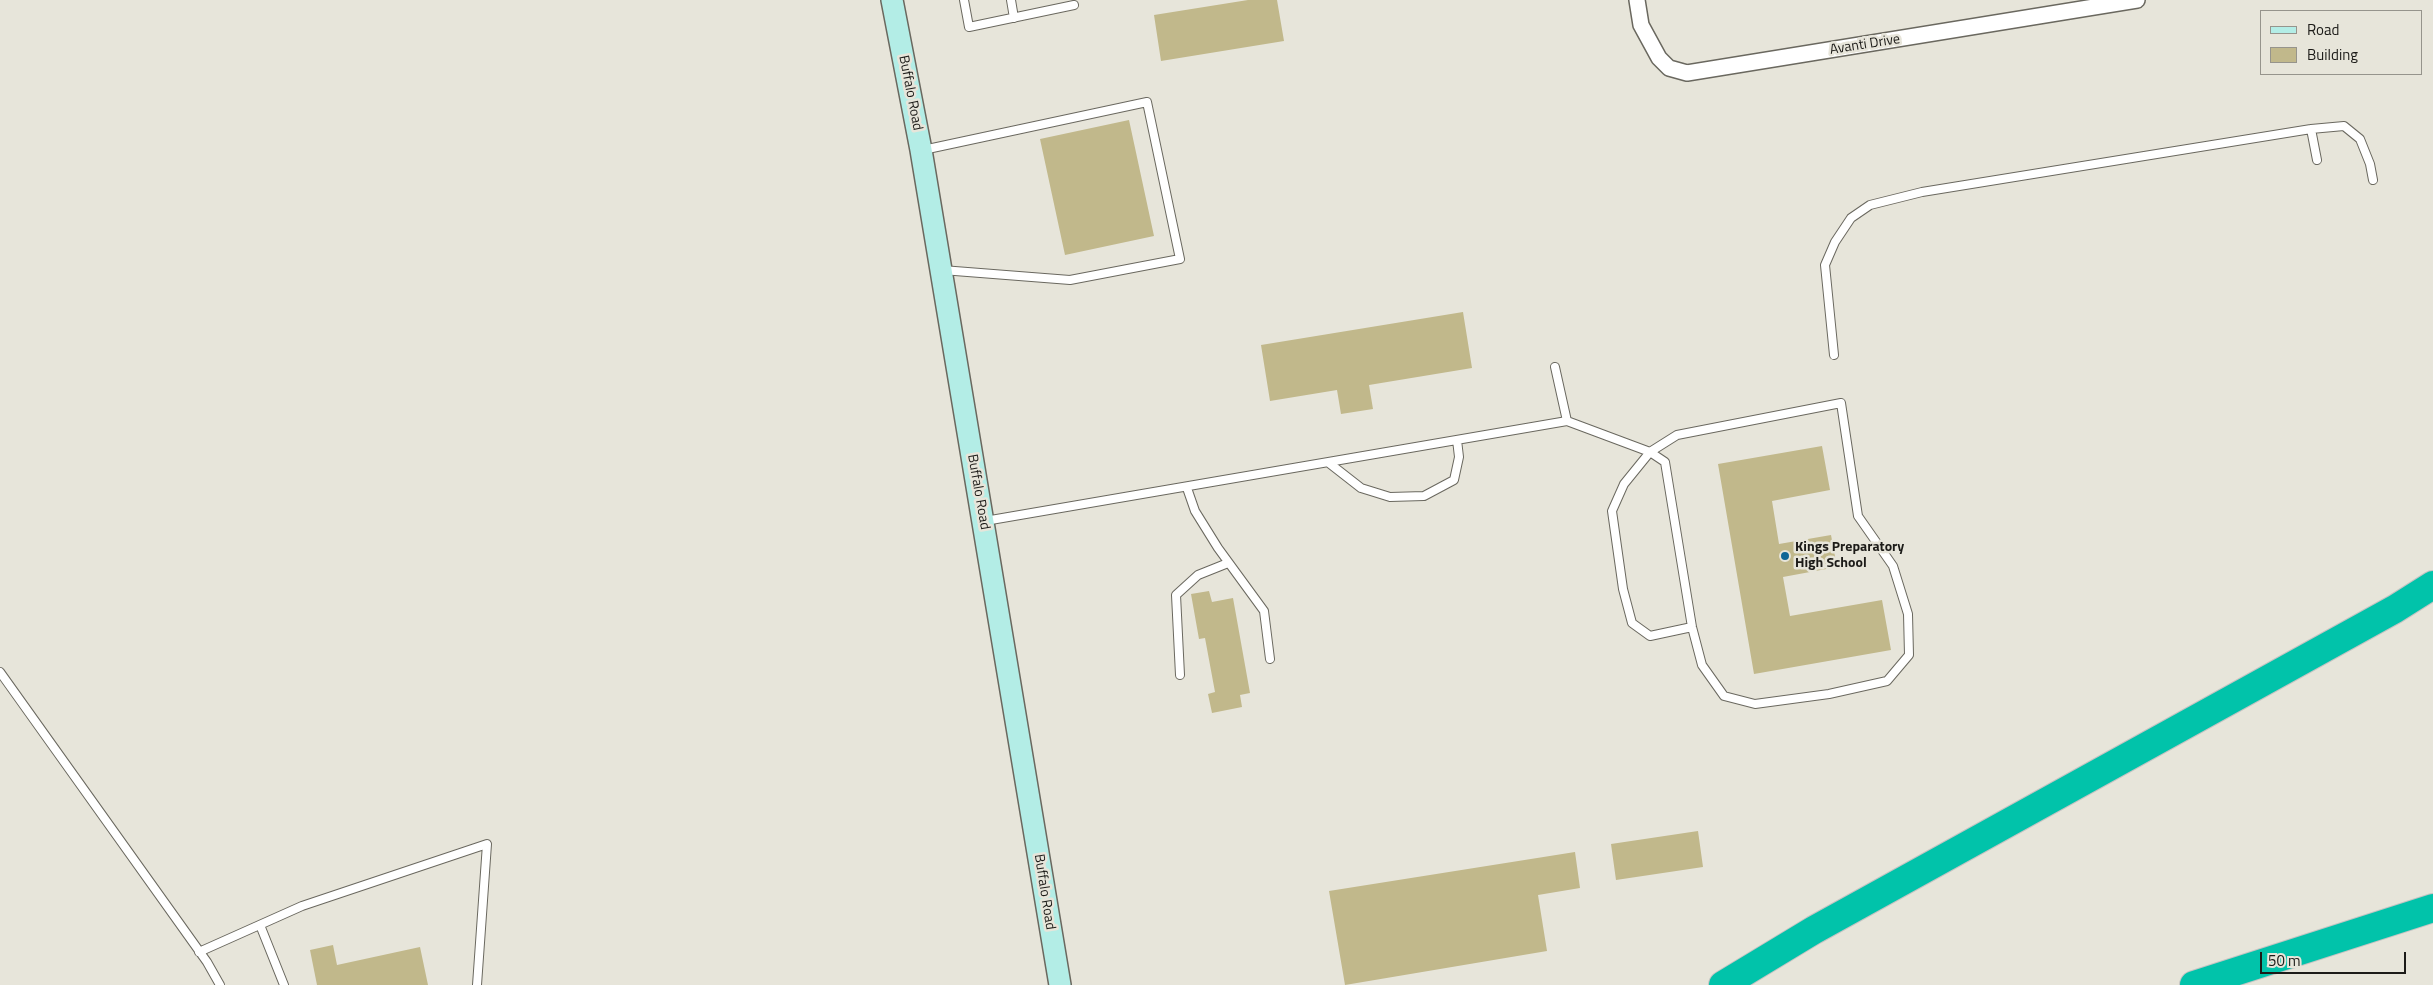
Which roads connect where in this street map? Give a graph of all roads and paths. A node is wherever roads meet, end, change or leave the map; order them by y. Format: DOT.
graph roads {
  1 [pos="892,0"];
  2 [pos="964,0"];
  3 [pos="1011,0"];
  4 [pos="1637,0"];
  5 [pos="2137,0"];
  6 [pos="1074,5"];
  7 [pos="1014,18"];
  8 [pos="2311,129"];
  9 [pos="921,150"];
  10 [pos="2317,160"];
  11 [pos="2373,180"];
  12 [pos="940,270"];
  13 [pos="1834,355"];
  14 [pos="1555,367"];
  15 [pos="1567,421"];
  16 [pos="1457,440"];
  17 [pos="1650,452"];
  18 [pos="1329,463"];
  19 [pos="1186,488"];
  20 [pos="983,522"];
  21 [pos="1228,562"];
  22 [pos="2433,585"];
  23 [pos="2433,596"];
  24 [pos="2396,609"];
  25 [pos="1692,627"];
  26 [pos="1270,659"];
  27 [pos="0,672"];
  28 [pos="1180,674"];
  29 [pos="2433,908"];
  30 [pos="260,925"];
  31 [pos="199,952"];
  32 [pos="220,985"];
  33 [pos="284,985"];
  34 [pos="477,985"];
  35 [pos="1060,985"];
  36 [pos="1723,985"];
  37 [pos="2194,985"];
  1 -- 9 [label="main road, Buffalo Road"];
  2 -- 7 [label="lane"];
  3 -- 7 [label="lane"];
  4 -- 5 [label="street, Avanti Drive"];
  6 -- 7 [label="lane"];
  8 -- 10 [label="lane"];
  8 -- 11 [label="lane"];
  8 -- 13 [label="lane"];
  9 -- 12 [label="main road, Buffalo Road"];
  9 -- 12 [label="lane"];
  12 -- 20 [label="main road, Buffalo Road"];
  14 -- 15 [label="lane"];
  15 -- 16 [label="lane"];
  15 -- 17 [label="lane"];
  16 -- 18 [label="lane"];
  16 -- 18 [label="lane"];
  17 -- 25 [label="lane"];
  17 -- 25 [label="lane"];
  17 -- 25 [label="lane"];
  18 -- 19 [label="lane"];
  19 -- 20 [label="lane"];
  19 -- 21 [label="lane"];
  20 -- 35 [label="main road, Buffalo Road"];
  21 -- 26 [label="lane"];
  21 -- 28 [label="lane"];
  22 -- 24 [label="highway"];
  23 -- 24 [label="highway"];
  24 -- 36 [label="highway"];
  27 -- 31 [label="lane"];
  29 -- 37 [label="highway"];
  30 -- 31 [label="lane"];
  30 -- 33 [label="lane"];
  30 -- 34 [label="lane"];
  31 -- 32 [label="lane"];
}
